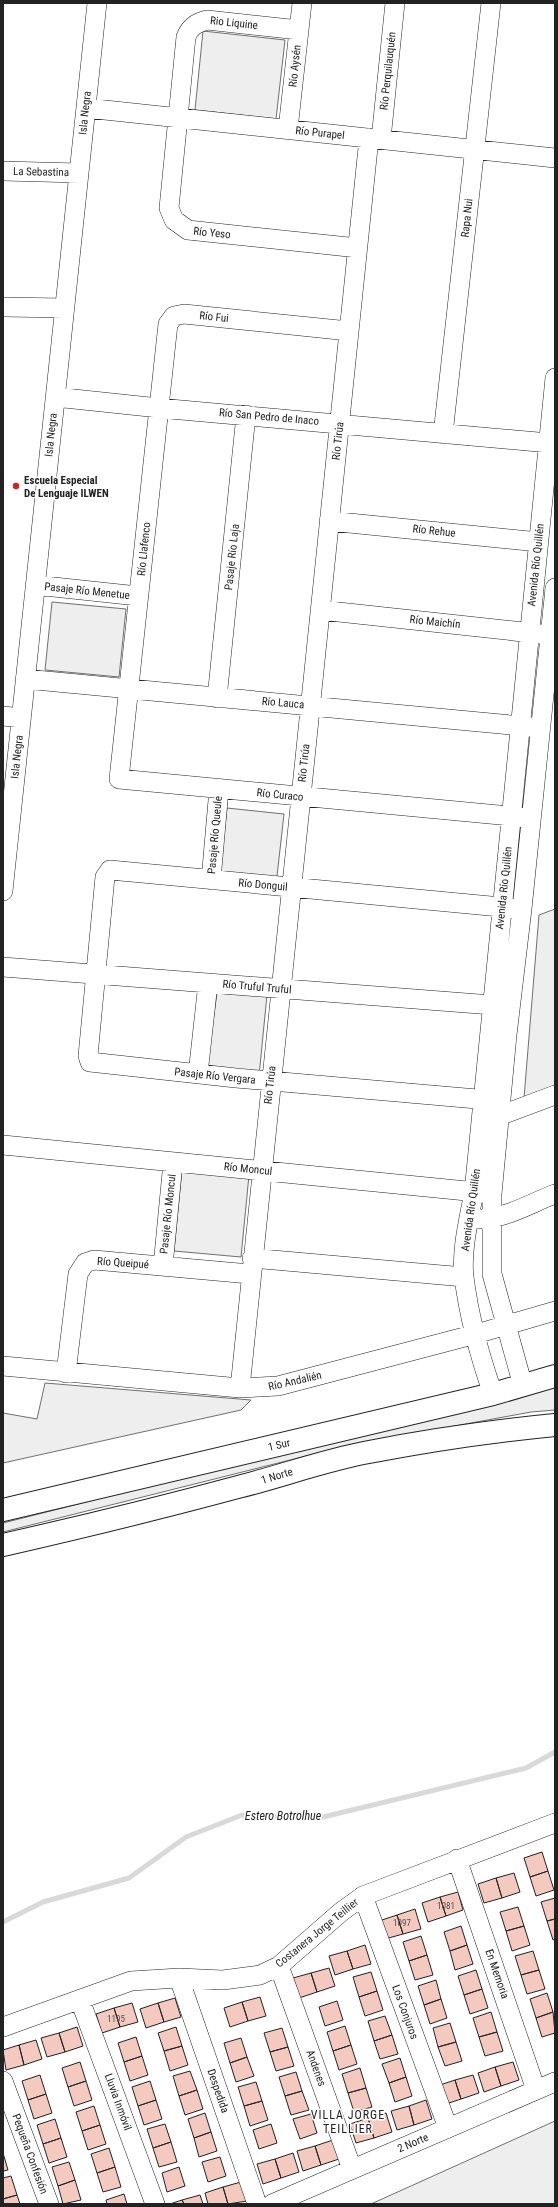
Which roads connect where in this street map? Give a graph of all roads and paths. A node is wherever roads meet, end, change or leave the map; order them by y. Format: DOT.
graph roads {
  1 [pos="97,3"];
  2 [pos="302,3"];
  3 [pos="396,3"];
  4 [pos="491,3"];
  5 [pos="299,30"];
  6 [pos="86,108"];
  7 [pos="177,118"];
  8 [pos="288,129"];
  9 [pos="375,139"];
  10 [pos="475,149"];
  11 [pos="555,158"];
  12 [pos="3,171"];
  13 [pos="79,173"];
  14 [pos="358,248"];
  15 [pos="3,306"];
  16 [pos="64,308"];
  17 [pos="349,331"];
  18 [pos="555,378"];
  19 [pos="55,397"];
  20 [pos="159,408"];
  21 [pos="246,415"];
  22 [pos="340,424"];
  23 [pos="443,434"];
  24 [pos="552,442"];
  25 [pos="329,521"];
  26 [pos="539,542"];
  27 [pos="35,585"];
  28 [pos="555,588"];
  29 [pos="138,596"];
  30 [pos="320,610"];
  31 [pos="530,632"];
  32 [pos="549,634"];
  33 [pos="26,679"];
  34 [pos="128,689"];
  35 [pos="218,698"];
  36 [pos="310,706"];
  37 [pos="12,717"];
  38 [pos="520,726"];
  39 [pos="540,727"];
  40 [pos="219,789"];
  41 [pos="300,797"];
  42 [pos="511,817"];
  43 [pos="531,818"];
  44 [pos="211,880"];
  45 [pos="291,887"];
  46 [pos="3,891"];
  47 [pos="503,907"];
  48 [pos="522,909"];
  49 [pos="3,967"];
  50 [pos="94,974"];
  51 [pos="208,983"];
  52 [pos="280,989"];
  53 [pos="501,1006"];
  54 [pos="198,1074"];
  55 [pos="271,1081"];
  56 [pos="555,1095"];
  57 [pos="491,1108"];
  58 [pos="3,1145"];
  59 [pos="173,1162"];
  60 [pos="261,1171"];
  61 [pos="483,1193"];
  62 [pos="555,1194"];
  63 [pos="492,1218"];
  64 [pos="469,1219"];
  65 [pos="163,1266"];
  66 [pos="251,1266"];
  67 [pos="464,1277"];
  68 [pos="555,1311"];
  69 [pos="505,1326"];
  70 [pos="476,1334"];
  71 [pos="3,1366"];
  72 [pos="66,1373"];
  73 [pos="555,1376"];
  74 [pos="523,1386"];
  75 [pos="240,1388"];
  76 [pos="493,1394"];
  77 [pos="555,1425"];
  78 [pos="3,1510"];
  79 [pos="3,1545"];
  80 [pos="555,1823"];
  81 [pos="457,1859"];
  82 [pos="363,1896"];
  83 [pos="279,1966"];
  84 [pos="180,1978"];
  85 [pos="80,2000"];
  86 [pos="3,2027"];
  87 [pos="3,2080"];
  88 [pos="555,2082"];
  89 [pos="536,2090"];
  90 [pos="448,2128"];
  91 [pos="352,2169"];
  92 [pos="49,2204"];
  93 [pos="155,2204"];
  94 [pos="257,2204"];
  95 [pos="272,2204"];
  1 -- 6 [label="street, Isla Negra"];
  2 -- 5 [label="street, Río Aysén"];
  3 -- 9 [label="street, Río Perquilauquén"];
  4 -- 10 [label="street, Rapa Nui"];
  5 -- 7 [label="street, Rio Liquine"];
  5 -- 8 [label="street, Río Aysén"];
  6 -- 7 [label="street, Río Purapel"];
  6 -- 13 [label="street, Isla Negra"];
  7 -- 8 [label="street, Río Purapel"];
  7 -- 14 [label="street, Río Yeso"];
  8 -- 9 [label="street, Río Purapel"];
  9 -- 10 [label="street, Río Purapel"];
  9 -- 14 [label="street, Río Tirúa"];
  10 -- 11 [label="street, Río Purapel"];
  10 -- 23 [label="street, Rapa Nui"];
  12 -- 13 [label="street, La Sebastina"];
  13 -- 16 [label="street, Isla Negra"];
  14 -- 17 [label="street, Río Tirúa"];
  15 -- 16 [label="street"];
  16 -- 19 [label="street, Isla Negra"];
  17 -- 20 [label="street, Río Fui"];
  17 -- 22 [label="street, Río Tirúa"];
  18 -- 24 [label="street, Avenida Río Quillén"];
  19 -- 20 [label="street, Río San Pedro de Inaco"];
  19 -- 27 [label="street, Isla Negra"];
  20 -- 21 [label="street, Río San Pedro de Inaco"];
  20 -- 29 [label="street, Río Llafenco"];
  21 -- 22 [label="street, Río San Pedro de Inaco"];
  21 -- 35 [label="street, Pasaje Río Laja"];
  22 -- 23 [label="street, Río San Pedro de Inaco"];
  22 -- 25 [label="street, Río Tirúa"];
  23 -- 24 [label="street, Río San Pedro de Inaco"];
  24 -- 26 [label="street, Avenida Río Quillén"];
  25 -- 26 [label="street, Río Rehue"];
  25 -- 30 [label="street, Río Tirúa"];
  26 -- 31 [label="street, Avenida Río Quillén"];
  27 -- 29 [label="street, Pasaje Río Menetue"];
  27 -- 33 [label="street, Isla Negra"];
  28 -- 32 [label="street, Avenida Río Quillén"];
  29 -- 34 [label="street, Río Llafenco"];
  30 -- 31 [label="street, Río Maichín"];
  30 -- 36 [label="street, Río Tirúa"];
  31 -- 32 [label="street, Río Maichín"];
  31 -- 38 [label="street, Avenida Río Quillén"];
  32 -- 39 [label="street, Avenida Río Quillén"];
  33 -- 34 [label="street, Río Lauca"];
  33 -- 37 [label="street, Isla Negra"];
  34 -- 35 [label="street, Río Lauca"];
  34 -- 40 [label="street, Río Curaco"];
  35 -- 36 [label="street, Río Lauca"];
  36 -- 38 [label="street, Río Lauca"];
  36 -- 41 [label="street, Río Tirúa"];
  37 -- 46 [label="street, Isla Negra"];
  38 -- 39 [label="street, Río Lauca"];
  38 -- 42 [label="street, Avenida Río Quillén"];
  39 -- 43 [label="street, Avenida Río Quillén"];
  40 -- 41 [label="street, Río Curaco"];
  40 -- 44 [label="street, Pasaje Río Queule"];
  41 -- 42 [label="street, Río Curaco"];
  41 -- 45 [label="street, Río Tirúa"];
  42 -- 43 [label="street, Río Curaco"];
  42 -- 47 [label="street, Avenida Río Quillén"];
  43 -- 48 [label="street, Avenida Río Quillén"];
  44 -- 45 [label="street, Río Donguil"];
  44 -- 50 [label="street, Río Donguil"];
  45 -- 47 [label="street, Río Donguil"];
  45 -- 52 [label="street, Río Tirúa"];
  47 -- 48 [label="street, Río Donguil"];
  47 -- 53 [label="street, Avenida Río Quillén"];
  48 -- 53 [label="street, Avenida Río Quillén"];
  49 -- 50 [label="street, Río Truful Truful"];
  50 -- 51 [label="street, Río Truful Truful"];
  50 -- 54 [label="street, Pasaje Río Vergara"];
  51 -- 52 [label="street, Río Truful Truful"];
  51 -- 54 [label="street"];
  52 -- 53 [label="street, Río Truful Truful"];
  52 -- 55 [label="street, Río Tirúa"];
  53 -- 57 [label="street, Avenida Río Quillén"];
  54 -- 55 [label="street, Pasaje Río Vergara"];
  55 -- 57 [label="street, Pasaje Río Vergara"];
  55 -- 60 [label="street, Río Tirúa"];
  56 -- 57 [label="street"];
  57 -- 61 [label="street, Avenida Río Quillén"];
  58 -- 59 [label="street, Río Moncul"];
  59 -- 60 [label="street, Río Moncul"];
  59 -- 65 [label="street, Pasaje Río Moncul"];
  60 -- 61 [label="street, Río Moncul"];
  60 -- 66 [label="street, Río Tirúa"];
  61 -- 63 [label="street, Avenida Río Quillén"];
  61 -- 64 [label="street, Avenida Río Quillén"];
  62 -- 63 [label="street"];
  63 -- 64 [label="street"];
  63 -- 69 [label="street, Avenida Río Quillén"];
  64 -- 67 [label="street, Avenida Río Quillén"];
  65 -- 66 [label="street, Río Queipué"];
  65 -- 72 [label="street, Río Queipué"];
  66 -- 67 [label="street, Río Queipué"];
  66 -- 75 [label="street, Río Tirúa"];
  67 -- 70 [label="street, Avenida Río Quillén"];
  68 -- 69 [label="street, Río Andalién"];
  69 -- 70 [label="street, Río Andalién"];
  69 -- 74 [label="street, Avenida Río Quillén"];
  70 -- 75 [label="street, Río Andalién"];
  70 -- 76 [label="street, Avenida Río Quillén"];
  71 -- 72 [label="street, Río Andalién"];
  72 -- 75 [label="street, Río Andalién"];
  73 -- 74 [label="main road, 1 Sur"];
  74 -- 76 [label="main road, 1 Sur"];
  76 -- 78 [label="main road, 1 Sur"];
  77 -- 79 [label="main road, 1 Norte"];
  80 -- 81 [label="street, Costanera Jorge Teillier"];
  81 -- 82 [label="street, Costanera Jorge Teillier"];
  81 -- 89 [label="street, En Memoria"];
  82 -- 83 [label="street, Costanera Jorge Teillier"];
  82 -- 90 [label="street, Los Conjuros"];
  83 -- 84 [label="street, Costanera Jorge Teillier"];
  83 -- 91 [label="street, Andenes"];
  84 -- 85 [label="street, Costanera Jorge Teillier"];
  84 -- 94 [label="street, Despedida"];
  85 -- 86 [label="street, Costanera Jorge Teillier"];
  85 -- 93 [label="street, Lluvia Inmóvil"];
  87 -- 92 [label="street, Pequeña Confesión"];
  88 -- 89 [label="street, 2 Norte"];
  89 -- 90 [label="street, 2 Norte"];
  90 -- 91 [label="street, 2 Norte"];
  91 -- 95 [label="street, 2 Norte"];
}
